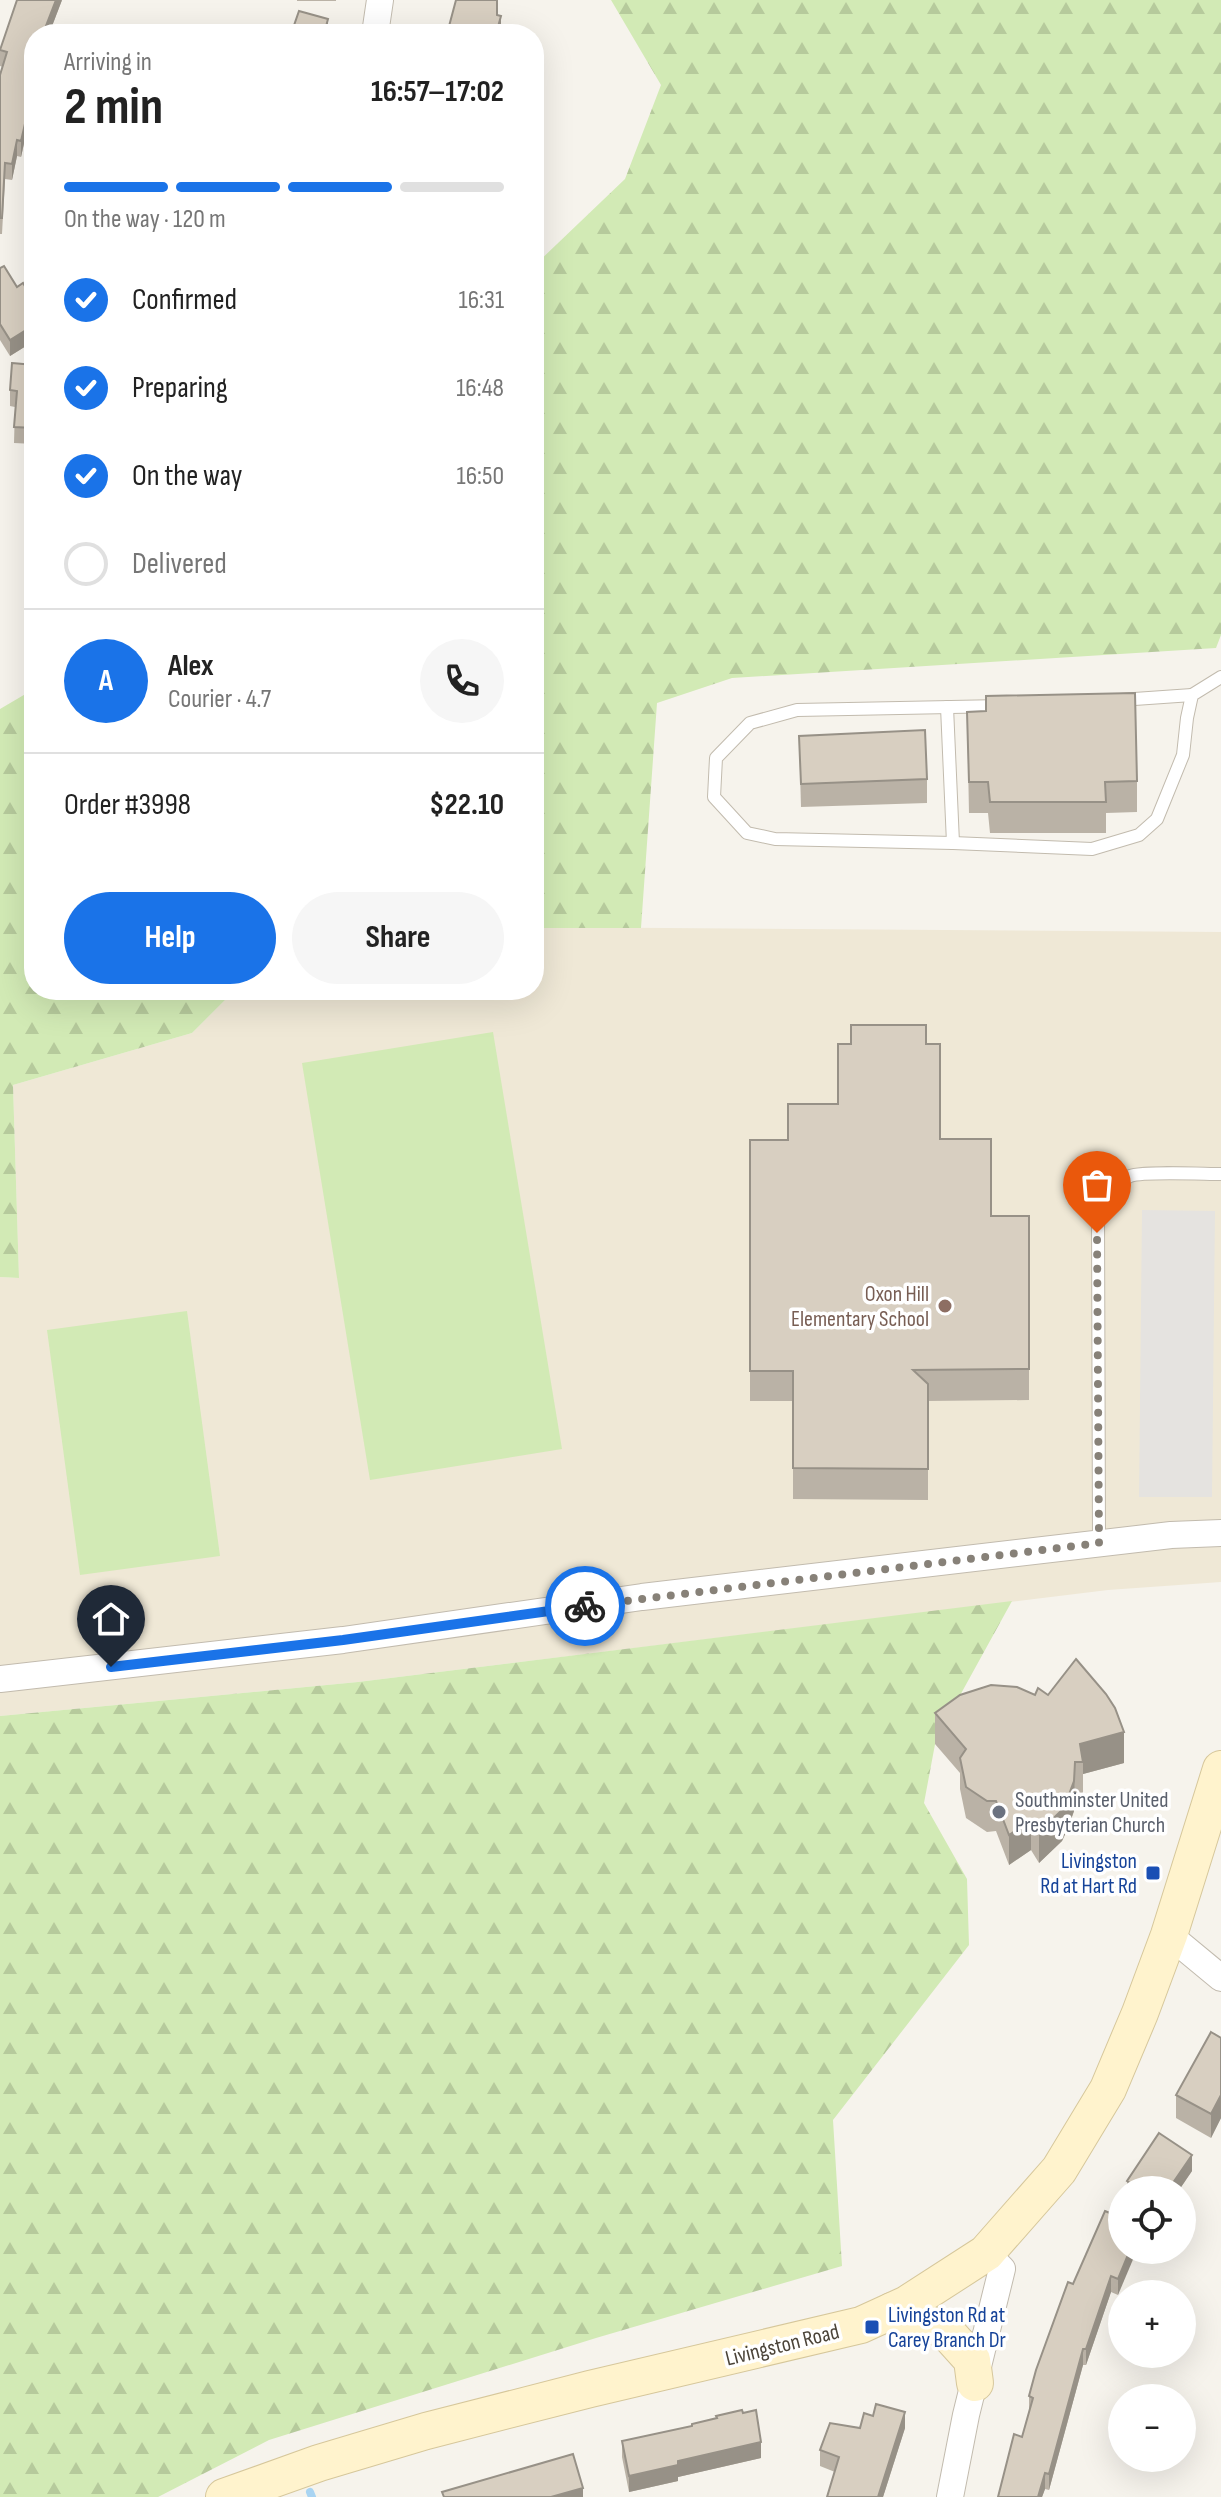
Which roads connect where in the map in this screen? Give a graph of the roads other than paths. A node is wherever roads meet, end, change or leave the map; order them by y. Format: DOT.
graph roads {
  1 [pos="380,0"];
  2 [pos="376,24"];
  3 [pos="1221,677"];
  4 [pos="1192,695"];
  5 [pos="1104,702"];
  6 [pos="1017,706"];
  7 [pos="947,707"];
  8 [pos="953,843"];
  9 [pos="1221,1174"];
  10 [pos="1221,1533"];
  11 [pos="1099,1543"];
  12 [pos="0,1679"];
  13 [pos="1221,1769"];
  14 [pos="1169,1935"];
  15 [pos="1221,1978"];
  16 [pos="986,2253"];
  17 [pos="892,2311"];
  18 [pos="975,2383"];
  19 [pos="224,2497"];
  20 [pos="950,2497"];
  1 -- 2 [label="street"];
  3 -- 4 [label="lane"];
  4 -- 5 [label="lane"];
  4 -- 8 [label="lane"];
  6 -- 7 [label="lane"];
  7 -- 8 [label="lane"];
  7 -- 8 [label="lane"];
  9 -- 11 [label="lane"];
  10 -- 11 [label="street"];
  11 -- 12 [label="street"];
  13 -- 14 [label="main road, Livingston Road"];
  14 -- 15 [label="street"];
  14 -- 16 [label="main road, Livingston Road"];
  16 -- 17 [label="main road, Livingston Road"];
  16 -- 18 [label="street"];
  17 -- 18 [label="main road"];
  17 -- 19 [label="main road, Livingston Road"];
  18 -- 20 [label="street"];
}
